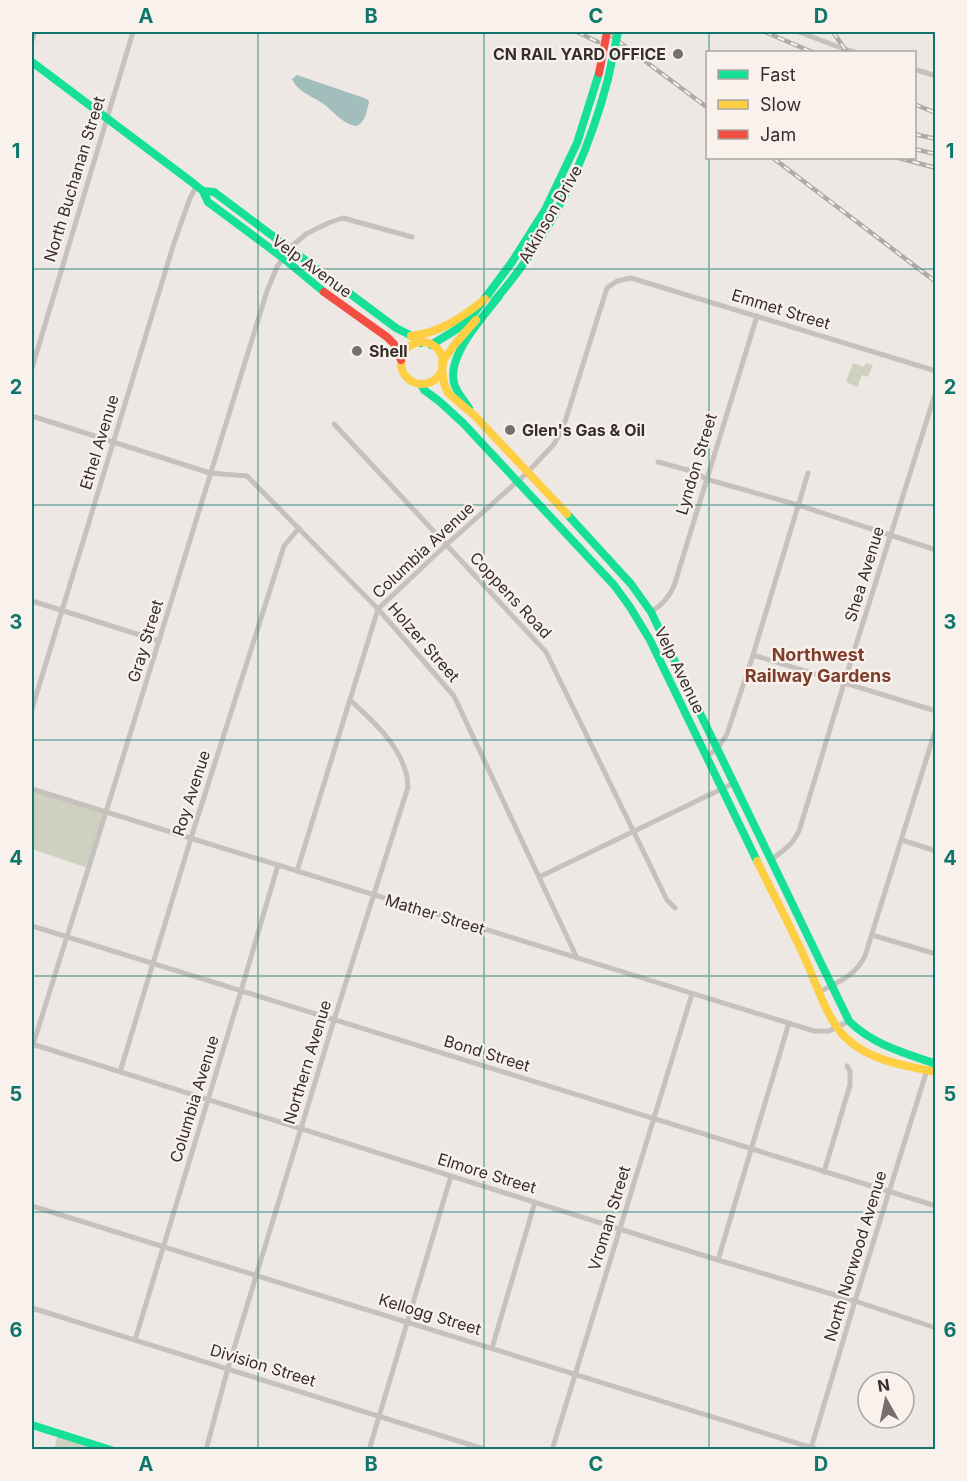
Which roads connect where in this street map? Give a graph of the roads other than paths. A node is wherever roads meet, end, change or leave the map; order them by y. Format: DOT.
graph roads {
  1 [pos="35,32"];
  2 [pos="133,32"];
  3 [pos="607,32"];
  4 [pos="618,32"];
  5 [pos="799,32"];
  6 [pos="32,41"];
  7 [pos="850,51"];
  8 [pos="32,62"];
  9 [pos="916,69"];
  10 [pos="936,76"];
  11 [pos="107,118"];
  12 [pos="200,188"];
  13 [pos="412,237"];
  14 [pos="291,248"];
  15 [pos="283,258"];
  16 [pos="617,281"];
  17 [pos="499,296"];
  18 [pos="484,299"];
  19 [pos="757,316"];
  20 [pos="411,336"];
  21 [pos="421,343"];
  22 [pos="431,345"];
  23 [pos="401,360"];
  24 [pos="442,365"];
  25 [pos="32,368"];
  26 [pos="936,371"];
  27 [pos="421,384"];
  28 [pos="936,391"];
  29 [pos="32,416"];
  30 [pos="475,416"];
  31 [pos="334,424"];
  32 [pos="114,441"];
  33 [pos="658,462"];
  34 [pos="211,473"];
  35 [pos="527,473"];
  36 [pos="808,473"];
  37 [pos="706,479"];
  38 [pos="517,482"];
  39 [pos="798,505"];
  40 [pos="299,528"];
  41 [pos="890,536"];
  42 [pos="446,545"];
  43 [pos="936,550"];
  44 [pos="32,601"];
  45 [pos="378,609"];
  46 [pos="62,610"];
  47 [pos="651,612"];
  48 [pos="159,641"];
  49 [pos="753,655"];
  50 [pos="844,682"];
  51 [pos="350,700"];
  52 [pos="32,709"];
  53 [pos="936,711"];
  54 [pos="936,728"];
  55 [pos="718,748"];
  56 [pos="933,749"];
  57 [pos="706,757"];
  58 [pos="735,783"];
  59 [pos="32,789"];
  60 [pos="722,789"];
  61 [pos="106,812"];
  62 [pos="634,830"];
  63 [pos="191,838"];
  64 [pos="902,840"];
  65 [pos="936,851"];
  66 [pos="772,859"];
  67 [pos="278,865"];
  68 [pos="297,871"];
  69 [pos="539,877"];
  70 [pos="374,895"];
  71 [pos="675,908"];
  72 [pos="32,926"];
  73 [pos="872,935"];
  74 [pos="67,937"];
  75 [pos="936,954"];
  76 [pos="577,958"];
  77 [pos="153,963"];
  78 [pos="832,986"];
  79 [pos="241,991"];
  80 [pos="820,991"];
  81 [pos="692,994"];
  82 [pos="334,1020"];
  83 [pos="849,1021"];
  84 [pos="789,1023"];
  85 [pos="838,1028"];
  86 [pos="32,1046"];
  87 [pos="936,1064"];
  88 [pos="848,1066"];
  89 [pos="931,1071"];
  90 [pos="120,1072"];
  91 [pos="208,1100"];
  92 [pos="653,1119"];
  93 [pos="301,1129"];
  94 [pos="752,1149"];
  95 [pos="824,1172"];
  96 [pos="451,1176"];
  97 [pos="889,1192"];
  98 [pos="535,1202"];
  99 [pos="32,1206"];
  100 [pos="936,1206"];
  101 [pos="620,1228"];
  102 [pos="164,1246"];
  103 [pos="718,1260"];
  104 [pos="257,1275"];
  105 [pos="855,1301"];
  106 [pos="32,1308"];
  107 [pos="407,1322"];
  108 [pos="936,1328"];
  109 [pos="135,1340"];
  110 [pos="492,1348"];
  111 [pos="228,1368"];
  112 [pos="575,1374"];
  113 [pos="379,1415"];
  114 [pos="32,1425"];
  115 [pos="811,1448"];
  116 [pos="111,1449"];
  117 [pos="206,1449"];
  118 [pos="369,1449"];
  119 [pos="487,1449"];
  120 [pos="552,1449"];
  121 [pos="819,1449"];
  1 -- 6 [label="street"];
  2 -- 11 [label="street, North Buchanan Street"];
  3 -- 18 [label="main road, Atkinson Drive, bridge"];
  4 -- 17 [label="main road, Atkinson Drive, bridge"];
  5 -- 7 [label="street"];
  8 -- 11 [label="main road, Velp Avenue"];
  9 -- 10 [label="street"];
  11 -- 12 [label="main road, Velp Avenue"];
  11 -- 25 [label="street, North Buchanan Street"];
  12 -- 14 [label="main road, Velp Avenue"];
  12 -- 15 [label="main road, Velp Avenue"];
  12 -- 32 [label="street, Ethel Avenue"];
  13 -- 14 [label="street, Gray Street"];
  14 -- 15 [label="street, Gray Street"];
  14 -- 20 [label="main road, Velp Avenue"];
  15 -- 23 [label="main road, Velp Avenue"];
  15 -- 34 [label="street, Gray Street"];
  16 -- 19 [label="street, Emmet Street"];
  16 -- 35 [label="street, Columbia Avenue"];
  17 -- 24 [label="main road, Atkinson Drive"];
  17 -- 30 [label="main road"];
  18 -- 20 [label="main road"];
  18 -- 22 [label="main road, Atkinson Drive"];
  19 -- 26 [label="street, Emmet Street"];
  19 -- 37 [label="street, Lyndon Street"];
  20 -- 21 [label="main road, Velp Avenue"];
  21 -- 22 [label="main road"];
  21 -- 23 [label="main road"];
  22 -- 24 [label="main road"];
  23 -- 27 [label="main road"];
  24 -- 27 [label="main road"];
  24 -- 30 [label="main road, Velp Avenue"];
  27 -- 38 [label="main road, Velp Avenue"];
  28 -- 41 [label="street, Shea Avenue"];
  29 -- 32 [label="street, Holzer Street"];
  30 -- 35 [label="main road, Velp Avenue"];
  31 -- 42 [label="street, Coppens Road"];
  32 -- 34 [label="street, Holzer Street"];
  32 -- 46 [label="street, Ethel Avenue"];
  33 -- 37 [label="street"];
  34 -- 40 [label="street, Holzer Street"];
  34 -- 48 [label="street, Gray Street"];
  35 -- 38 [label="street, Columbia Avenue"];
  35 -- 47 [label="main road, Velp Avenue"];
  36 -- 39 [label="street"];
  37 -- 39 [label="street"];
  37 -- 47 [label="street, Lyndon Street"];
  38 -- 42 [label="street, Columbia Avenue"];
  38 -- 57 [label="main road, Velp Avenue"];
  39 -- 41 [label="street"];
  39 -- 49 [label="street"];
  40 -- 45 [label="street, Holzer Street"];
  40 -- 63 [label="street, Roy Avenue"];
  41 -- 43 [label="street"];
  41 -- 50 [label="street, Shea Avenue"];
  42 -- 45 [label="street, Columbia Avenue"];
  42 -- 62 [label="street, Coppens Road"];
  44 -- 46 [label="street"];
  45 -- 51 [label="street, Columbia Avenue"];
  45 -- 69 [label="street, Holzer Street"];
  46 -- 48 [label="street"];
  46 -- 52 [label="street, Ethel Avenue"];
  47 -- 55 [label="main road, Velp Avenue"];
  48 -- 61 [label="street, Gray Street"];
  49 -- 50 [label="street"];
  49 -- 55 [label="street"];
  50 -- 53 [label="street"];
  50 -- 66 [label="street, Shea Avenue"];
  51 -- 68 [label="street, Columbia Avenue"];
  51 -- 70 [label="street, Northern Avenue"];
  54 -- 56 [label="street"];
  55 -- 57 [label="street"];
  55 -- 58 [label="main road, Velp Avenue"];
  56 -- 64 [label="street"];
  57 -- 60 [label="main road, Velp Avenue"];
  58 -- 60 [label="street"];
  58 -- 66 [label="main road, Velp Avenue"];
  59 -- 61 [label="street, Mather Street"];
  60 -- 62 [label="street"];
  60 -- 80 [label="main road, Velp Avenue"];
  61 -- 63 [label="street, Mather Street"];
  61 -- 74 [label="street, Gray Street"];
  62 -- 69 [label="street"];
  62 -- 71 [label="street, Coppens Road"];
  63 -- 67 [label="street, Mather Street"];
  63 -- 77 [label="street, Roy Avenue"];
  64 -- 65 [label="street"];
  64 -- 73 [label="street"];
  66 -- 78 [label="main road, Velp Avenue"];
  67 -- 68 [label="street, Mather Street"];
  67 -- 79 [label="street, Columbia Avenue"];
  68 -- 70 [label="street, Mather Street"];
  69 -- 76 [label="street, Holzer Street"];
  70 -- 76 [label="street, Mather Street"];
  70 -- 82 [label="street, Northern Avenue"];
  72 -- 74 [label="street, Bond Street"];
  73 -- 75 [label="street"];
  73 -- 78 [label="street"];
  74 -- 77 [label="street, Bond Street"];
  74 -- 86 [label="street, Gray Street"];
  76 -- 81 [label="street, Mather Street"];
  77 -- 79 [label="street, Bond Street"];
  77 -- 90 [label="street, Roy Avenue"];
  78 -- 80 [label="street"];
  78 -- 83 [label="main road, Velp Avenue"];
  79 -- 82 [label="street, Bond Street"];
  79 -- 91 [label="street, Columbia Avenue"];
  80 -- 85 [label="main road, Velp Avenue"];
  81 -- 84 [label="street, Mather Street"];
  81 -- 92 [label="street, Vroman Street"];
  82 -- 92 [label="street, Bond Street"];
  82 -- 93 [label="street, Northern Avenue"];
  83 -- 85 [label="street"];
  83 -- 87 [label="main road"];
  84 -- 85 [label="street, Mather Street"];
  84 -- 94 [label="street"];
  85 -- 89 [label="main road"];
  86 -- 90 [label="street, Elmore Street"];
  88 -- 95 [label="street"];
  89 -- 97 [label="street, North Norwood Avenue"];
  90 -- 91 [label="street, Elmore Street"];
  91 -- 93 [label="street, Elmore Street"];
  91 -- 102 [label="street, Columbia Avenue"];
  92 -- 94 [label="street, Bond Street"];
  92 -- 101 [label="street, Vroman Street"];
  93 -- 96 [label="street, Elmore Street"];
  93 -- 104 [label="street, Northern Avenue"];
  94 -- 95 [label="street, Bond Street"];
  94 -- 103 [label="street"];
  95 -- 97 [label="street, Bond Street"];
  96 -- 98 [label="street, Elmore Street"];
  96 -- 107 [label="street"];
  97 -- 100 [label="street, Bond Street"];
  97 -- 105 [label="street, North Norwood Avenue"];
  98 -- 101 [label="street, Elmore Street"];
  98 -- 110 [label="street"];
  99 -- 102 [label="street, Kellogg Street"];
  101 -- 103 [label="street, Elmore Street"];
  101 -- 112 [label="street, Vroman Street"];
  102 -- 104 [label="street, Kellogg Street"];
  102 -- 109 [label="street, Columbia Avenue"];
  103 -- 105 [label="street, Elmore Street"];
  104 -- 107 [label="street, Kellogg Street"];
  104 -- 111 [label="street, Northern Avenue"];
  105 -- 108 [label="street, Elmore Street"];
  105 -- 115 [label="street, North Norwood Avenue"];
  106 -- 109 [label="street, Division Street"];
  107 -- 110 [label="street, Kellogg Street"];
  107 -- 113 [label="street"];
  109 -- 111 [label="street, Division Street"];
  110 -- 112 [label="street, Kellogg Street"];
  111 -- 113 [label="street, Division Street"];
  111 -- 117 [label="street, Northern Avenue"];
  112 -- 115 [label="street, Kellogg Street"];
  112 -- 120 [label="street, Vroman Street"];
  113 -- 118 [label="street"];
  113 -- 119 [label="street, Division Street"];
  114 -- 116 [label="main road"];
  115 -- 121 [label="street, Kellogg Street"];
}
